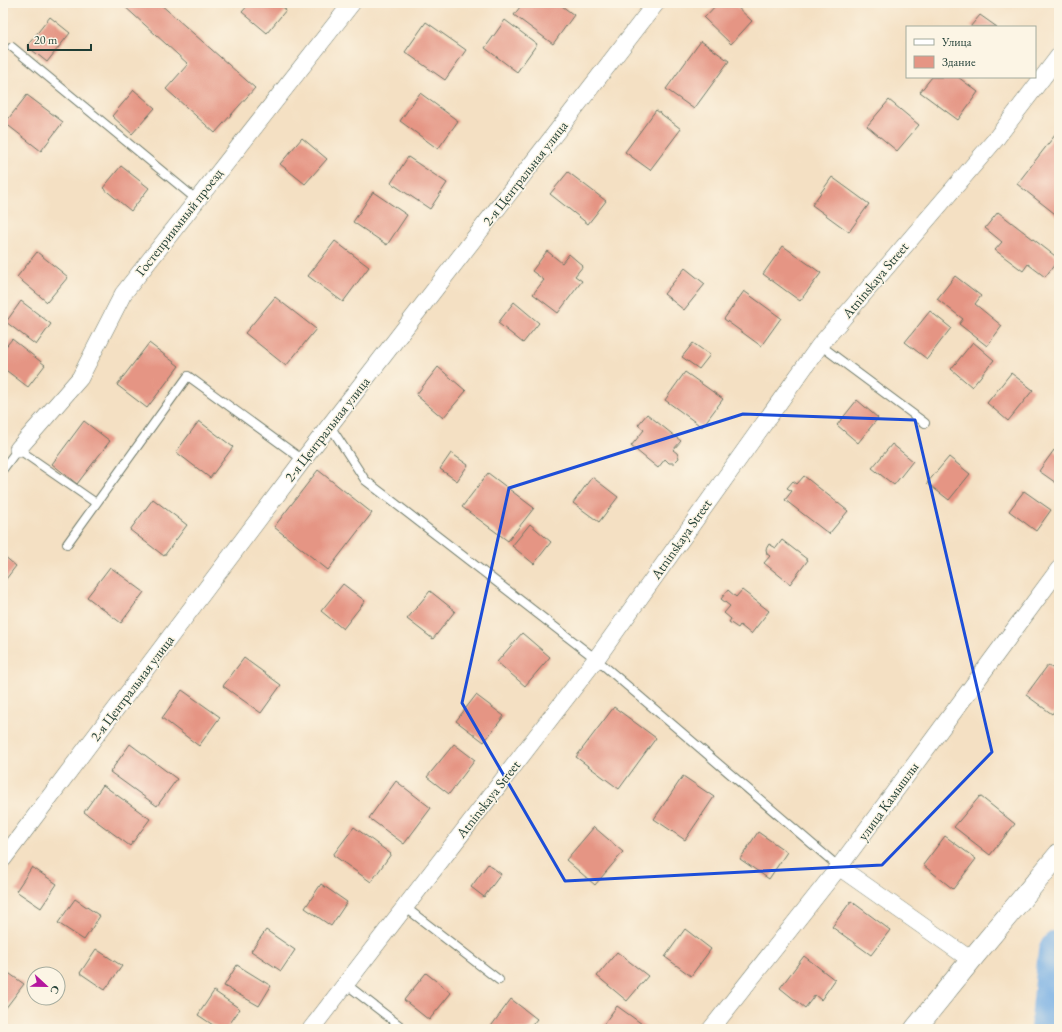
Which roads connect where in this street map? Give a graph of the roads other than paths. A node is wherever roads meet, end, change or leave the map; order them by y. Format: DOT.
graph roads {
  1 [pos="352,3"];
  2 [pos="656,3"];
  3 [pos="12,47"];
  4 [pos="1059,56"];
  5 [pos="197,200"];
  6 [pos="820,345"];
  7 [pos="925,423"];
  8 [pos="330,426"];
  9 [pos="18,449"];
  10 [pos="303,460"];
  11 [pos="3,469"];
  12 [pos="96,503"];
  13 [pos="67,544"];
  14 [pos="1059,569"];
  15 [pos="596,659"];
  16 [pos="1059,854"];
  17 [pos="3,859"];
  18 [pos="839,867"];
  19 [pos="406,907"];
  20 [pos="971,960"];
  21 [pos="499,980"];
  22 [pos="346,984"];
  23 [pos="922,1026"];
  24 [pos="311,1029"];
  25 [pos="404,1029"];
  26 [pos="711,1029"];
  1 -- 5 [label="street, Гостеприимный проезд"];
  2 -- 8 [label="street, 2-я Центральная улица"];
  3 -- 5 [label="lane"];
  4 -- 6 [label="street, Atninskaya Street"];
  5 -- 9 [label="street, Гостеприимный проезд"];
  6 -- 7 [label="lane"];
  6 -- 15 [label="street, Atninskaya Street"];
  8 -- 10 [label="street, 2-я Центральная улица"];
  8 -- 15 [label="lane"];
  9 -- 11 [label="lane"];
  9 -- 12 [label="lane"];
  10 -- 12 [label="lane"];
  10 -- 17 [label="street, 2-я Центральная улица"];
  12 -- 13 [label="lane"];
  14 -- 18 [label="street, улица Камышлы"];
  15 -- 18 [label="lane"];
  15 -- 19 [label="street, Atninskaya Street"];
  16 -- 20 [label="street"];
  18 -- 20 [label="street"];
  18 -- 26 [label="street, улица Камышлы"];
  19 -- 21 [label="lane"];
  19 -- 22 [label="street, Atninskaya Street"];
  20 -- 23 [label="street"];
  22 -- 24 [label="street, Atninskaya Street"];
  22 -- 25 [label="lane"];
}
